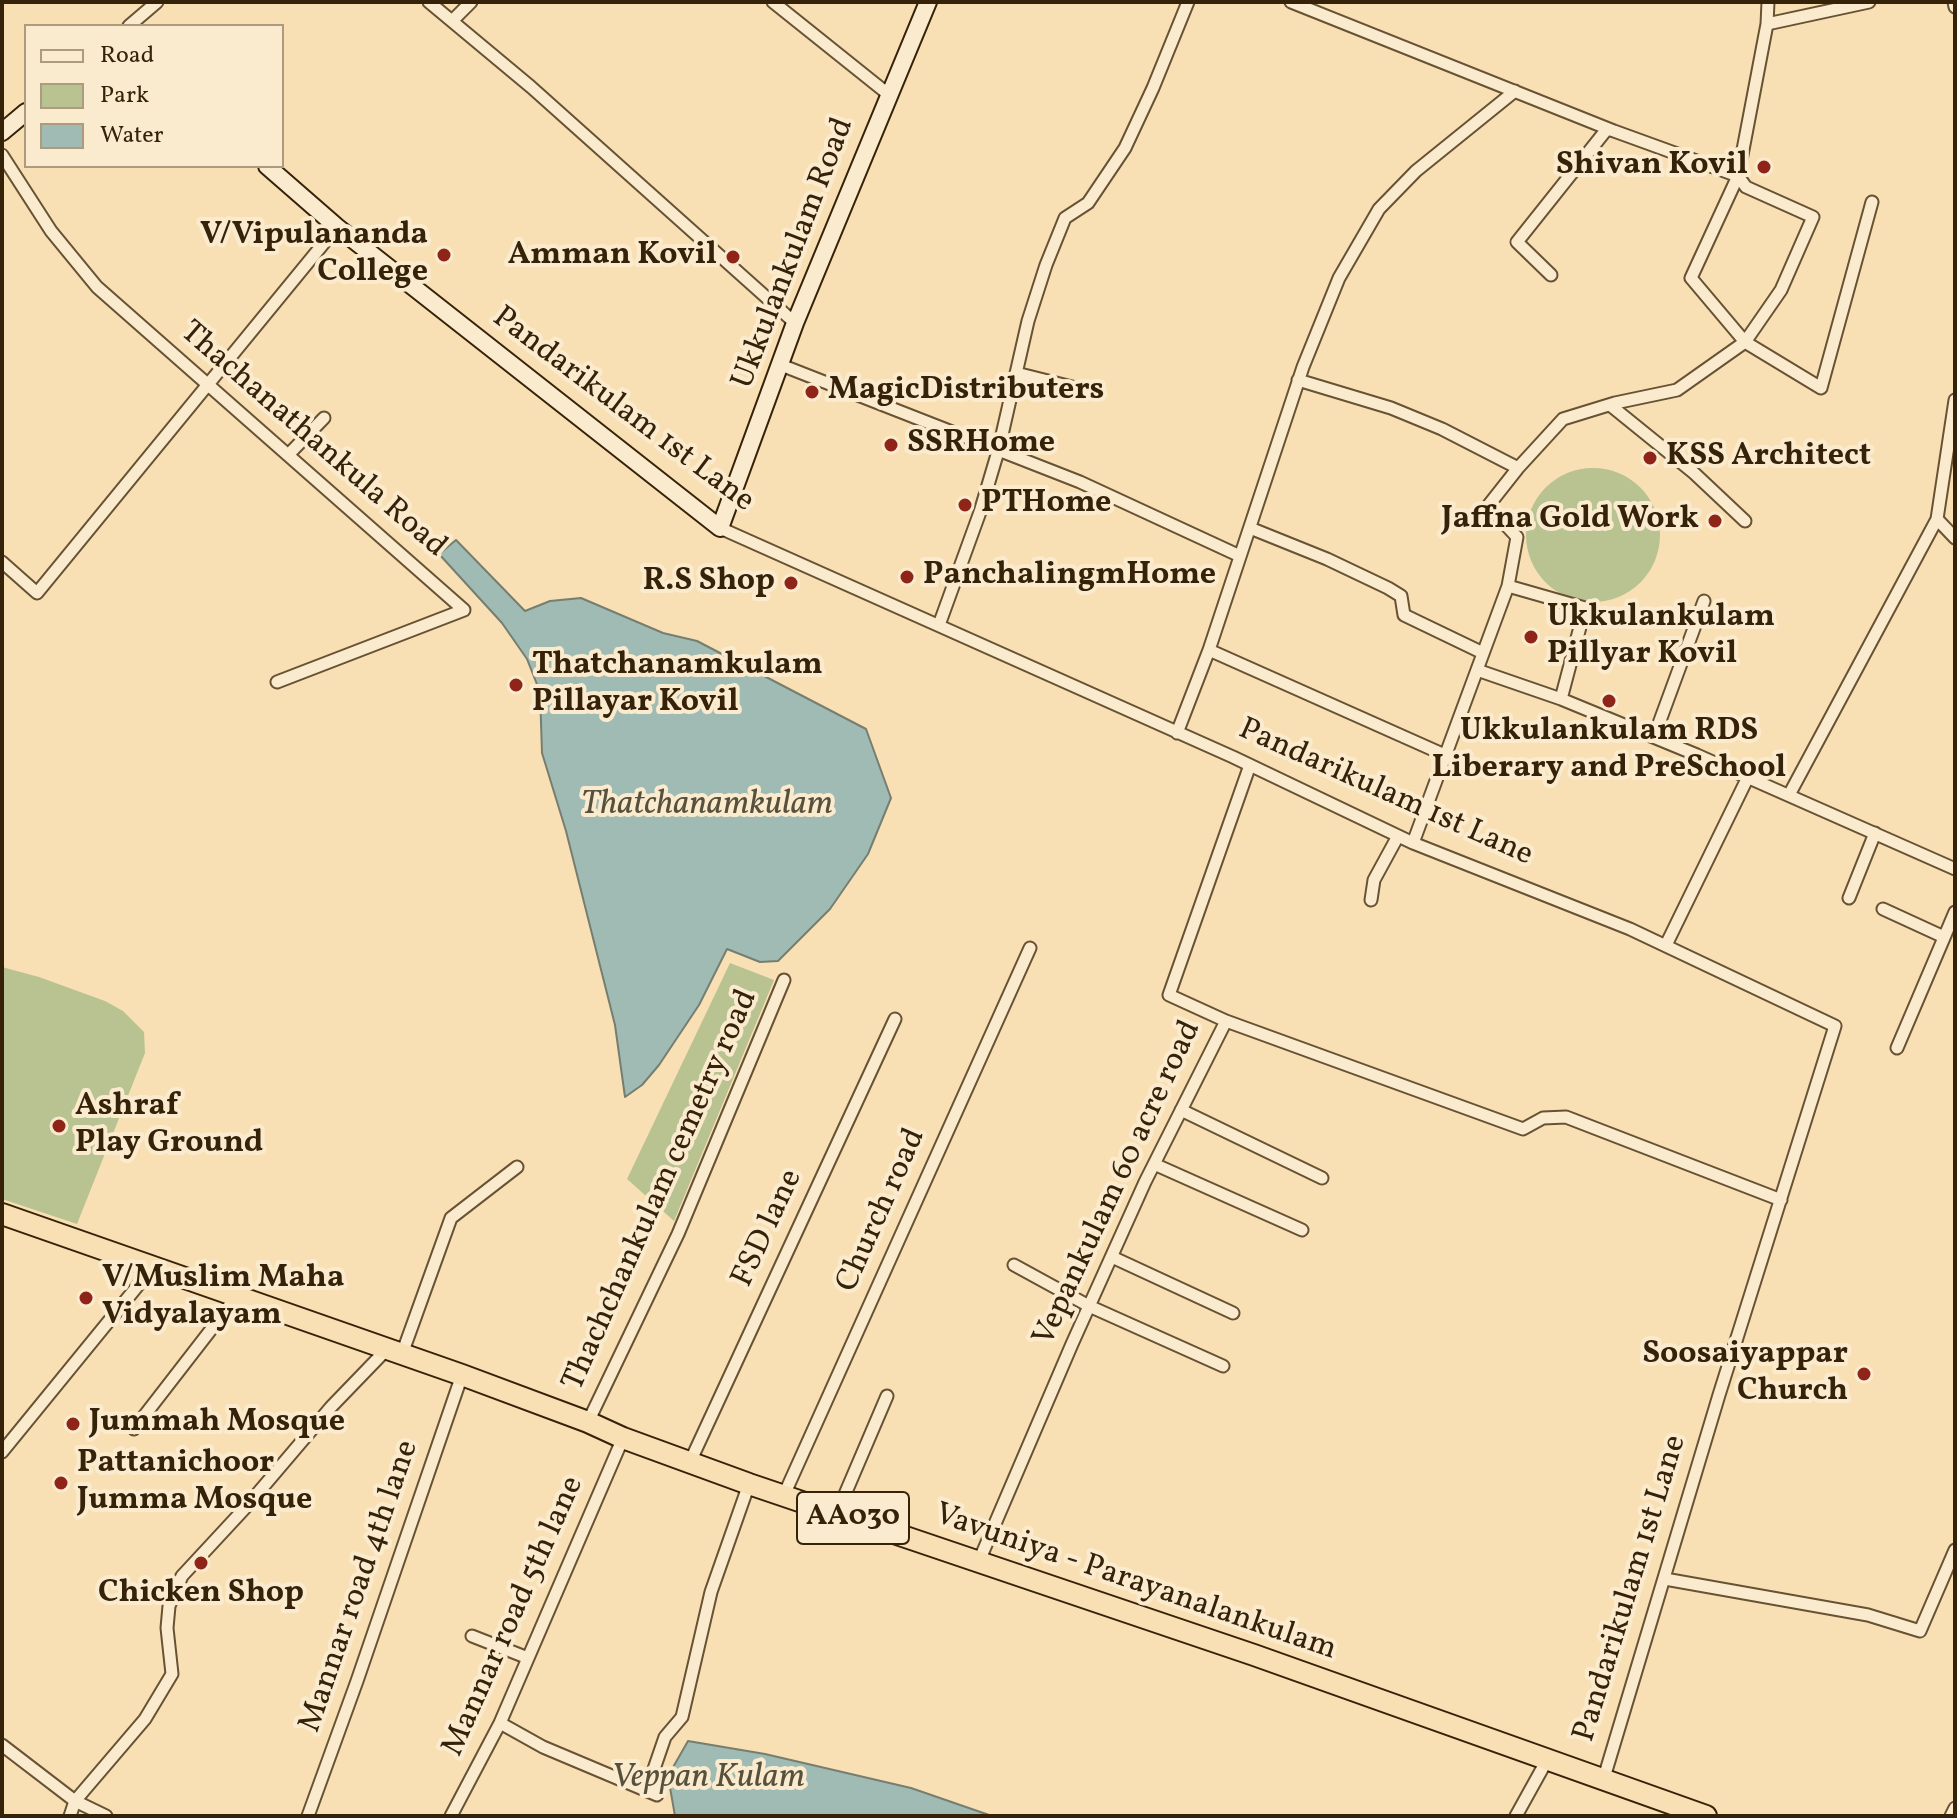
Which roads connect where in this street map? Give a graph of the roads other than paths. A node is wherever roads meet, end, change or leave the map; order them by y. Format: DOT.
graph roads {
  1 [pos="157,2"];
  2 [pos="429,2"];
  3 [pos="471,2"];
  4 [pos="773,2"];
  5 [pos="928,2"];
  6 [pos="1188,2"];
  7 [pos="1291,2"];
  8 [pos="1768,2"];
  9 [pos="1869,2"];
  10 [pos="452,21"];
  11 [pos="131,24"];
  12 [pos="1767,24"];
  13 [pos="1515,91"];
  14 [pos="888,94"];
  15 [pos="24,114"];
  16 [pos="1614,131"];
  17 [pos="2,132"];
  18 [pos="2,155"];
  19 [pos="269,168"];
  20 [pos="1738,176"];
  21 [pos="1872,202"];
  22 [pos="337,227"];
  23 [pos="1551,275"];
  24 [pos="795,323"];
  25 [pos="1745,342"];
  26 [pos="781,365"];
  27 [pos="1016,373"];
  28 [pos="1298,380"];
  29 [pos="209,384"];
  30 [pos="1084,390"];
  31 [pos="1955,400"];
  32 [pos="1610,405"];
  33 [pos="324,418"];
  34 [pos="1951,443"];
  35 [pos="999,448"];
  36 [pos="289,454"];
  37 [pos="1518,468"];
  38 [pos="1937,519"];
  39 [pos="1745,521"];
  40 [pos="720,528"];
  41 [pos="1250,528"];
  42 [pos="1955,538"];
  43 [pos="1240,556"];
  44 [pos="2,562"];
  45 [pos="1508,586"];
  46 [pos="1704,601"];
  47 [pos="939,625"];
  48 [pos="1209,650"];
  49 [pos="1483,653"];
  50 [pos="1477,670"];
  51 [pos="277,682"];
  52 [pos="1561,699"];
  53 [pos="1177,733"];
  54 [pos="1654,737"];
  55 [pos="1447,756"];
  56 [pos="1250,765"];
  57 [pos="1748,777"];
  58 [pos="1789,795"];
  59 [pos="1875,833"];
  60 [pos="1398,836"];
  61 [pos="1413,843"];
  62 [pos="1955,869"];
  63 [pos="1849,898"];
  64 [pos="1371,900"];
  65 [pos="1883,909"];
  66 [pos="1955,912"];
  67 [pos="1944,937"];
  68 [pos="1666,945"];
  69 [pos="1030,948"];
  70 [pos="784,980"];
  71 [pos="895,1019"];
  72 [pos="1226,1021"];
  73 [pos="1897,1048"];
  74 [pos="1181,1110"];
  75 [pos="1154,1164"];
  76 [pos="517,1167"];
  77 [pos="1322,1178"];
  78 [pos="1781,1200"];
  79 [pos="2,1214"];
  80 [pos="1302,1230"];
  81 [pos="1112,1257"];
  82 [pos="1014,1265"];
  83 [pos="153,1267"];
  84 [pos="237,1296"];
  85 [pos="1089,1306"];
  86 [pos="1233,1313"];
  87 [pos="394,1351"];
  88 [pos="1223,1366"];
  89 [pos="462,1375"];
  90 [pos="887,1396"];
  91 [pos="588,1422"];
  92 [pos="134,1429"];
  93 [pos="623,1438"];
  94 [pos="2,1452"];
  95 [pos="690,1462"];
  96 [pos="749,1484"];
  97 [pos="784,1495"];
  98 [pos="837,1513"];
  99 [pos="1955,1550"];
  100 [pos="979,1561"];
  101 [pos="1665,1579"];
  102 [pos="472,1636"];
  103 [pos="528,1658"];
  104 [pos="500,1723"];
  105 [pos="2,1745"];
  106 [pos="1547,1760"];
  107 [pos="1603,1781"];
  108 [pos="75,1801"];
  109 [pos="1955,1808"];
  110 [pos="70,1816"];
  111 [pos="106,1816"];
  112 [pos="308,1816"];
  113 [pos="451,1816"];
  114 [pos="1516,1816"];
  115 [pos="1706,1816"];
  116 [pos="1951,1816"];
  1 -- 11 [label="street"];
  2 -- 10 [label="street"];
  3 -- 10 [label="street"];
  4 -- 14 [label="street"];
  5 -- 14 [label="street, Ukkulankulam Road"];
  6 -- 27 [label="street"];
  7 -- 13 [label="street"];
  8 -- 12 [label="street"];
  9 -- 12 [label="street"];
  10 -- 24 [label="street"];
  12 -- 20 [label="street"];
  13 -- 16 [label="street"];
  13 -- 28 [label="street"];
  14 -- 24 [label="street, Ukkulankulam Road"];
  15 -- 17 [label="street"];
  16 -- 20 [label="street"];
  16 -- 23 [label="street"];
  18 -- 29 [label="street, Thachanathankula Road"];
  19 -- 22 [label="street, Pandarikulam 1st Lane"];
  20 -- 25 [label="street"];
  20 -- 25 [label="street"];
  21 -- 25 [label="street"];
  22 -- 29 [label="street"];
  22 -- 40 [label="street, Pandarikulam 1st Lane"];
  24 -- 26 [label="street, Ukkulankulam Road"];
  25 -- 32 [label="street"];
  26 -- 35 [label="street"];
  26 -- 40 [label="street, Ukkulankulam Road"];
  27 -- 30 [label="street"];
  27 -- 35 [label="street"];
  28 -- 37 [label="street"];
  28 -- 41 [label="street"];
  29 -- 36 [label="street, Thachanathankula Road"];
  29 -- 44 [label="street"];
  31 -- 34 [label="street"];
  32 -- 37 [label="street"];
  32 -- 39 [label="street"];
  33 -- 36 [label="street"];
  34 -- 38 [label="street"];
  35 -- 43 [label="street"];
  35 -- 47 [label="street"];
  36 -- 51 [label="street, Thachanathankula Road"];
  37 -- 45 [label="street"];
  38 -- 42 [label="street"];
  38 -- 58 [label="street"];
  40 -- 47 [label="street, Pandarikulam 1st Lane"];
  41 -- 43 [label="street"];
  41 -- 49 [label="street"];
  43 -- 48 [label="street"];
  45 -- 49 [label="street"];
  45 -- 52 [label="street"];
  46 -- 54 [label="street"];
  47 -- 53 [label="street, Pandarikulam 1st Lane"];
  48 -- 53 [label="street"];
  48 -- 55 [label="street"];
  49 -- 50 [label="street"];
  50 -- 52 [label="street"];
  50 -- 55 [label="street"];
  52 -- 54 [label="street"];
  53 -- 56 [label="street, Pandarikulam 1st Lane"];
  54 -- 57 [label="street"];
  55 -- 61 [label="street"];
  56 -- 60 [label="street, Pandarikulam 1st Lane"];
  56 -- 72 [label="street, Vepankulam 60 acre road"];
  57 -- 58 [label="street"];
  57 -- 68 [label="street"];
  58 -- 59 [label="street"];
  59 -- 62 [label="street"];
  59 -- 63 [label="street"];
  60 -- 61 [label="street, Pandarikulam 1st Lane"];
  60 -- 64 [label="street"];
  61 -- 68 [label="street, Pandarikulam 1st Lane"];
  65 -- 67 [label="street"];
  66 -- 67 [label="street"];
  67 -- 73 [label="street"];
  68 -- 78 [label="street, Pandarikulam 1st Lane"];
  69 -- 97 [label="street, Church road"];
  70 -- 91 [label="street, Thachchankulam cemetry road"];
  71 -- 95 [label="street, FSD lane"];
  72 -- 74 [label="street, Vepankulam 60 acre road"];
  72 -- 78 [label="street"];
  74 -- 75 [label="street, Vepankulam 60 acre road"];
  74 -- 77 [label="street"];
  75 -- 80 [label="street"];
  75 -- 81 [label="street, Vepankulam 60 acre road"];
  76 -- 87 [label="street"];
  78 -- 101 [label="street, Pandarikulam 1st Lane"];
  79 -- 83 [label="highway, Vavuniya - Parayanalankulam / AA030"];
  81 -- 85 [label="street, Vepankulam 60 acre road"];
  81 -- 86 [label="street"];
  82 -- 85 [label="street"];
  83 -- 84 [label="highway, Vavuniya - Parayanalankulam / AA030"];
  83 -- 94 [label="street"];
  84 -- 87 [label="highway, Vavuniya - Parayanalankulam / AA030"];
  84 -- 92 [label="street"];
  85 -- 88 [label="street"];
  85 -- 100 [label="street, Vepankulam 60 acre road"];
  87 -- 89 [label="highway, Vavuniya - Parayanalankulam / AA030"];
  87 -- 108 [label="street"];
  89 -- 91 [label="highway, Vavuniya - Parayanalankulam / AA030"];
  89 -- 112 [label="street, Mannar road 4th lane"];
  90 -- 98 [label="street"];
  91 -- 93 [label="highway, Vavuniya - Parayanalankulam / AA030"];
  93 -- 95 [label="highway, Vavuniya - Parayanalankulam / AA030"];
  93 -- 103 [label="street, Mannar road 5th lane"];
  95 -- 96 [label="highway, Vavuniya - Parayanalankulam / AA030"];
  96 -- 97 [label="highway, Vavuniya - Parayanalankulam / AA030"];
  96 -- 104 [label="street"];
  97 -- 98 [label="highway, Vavuniya - Parayanalankulam / AA030"];
  98 -- 100 [label="highway, Vavuniya - Parayanalankulam / AA030"];
  99 -- 101 [label="street"];
  100 -- 106 [label="highway, Vavuniya - Parayanalankulam / AA030"];
  101 -- 107 [label="street, Pandarikulam 1st Lane"];
  102 -- 103 [label="street"];
  103 -- 104 [label="street, Mannar road 5th lane"];
  104 -- 113 [label="street, Mannar road 5th lane"];
  105 -- 108 [label="street"];
  106 -- 107 [label="highway, Vavuniya - Parayanalankulam / AA030"];
  106 -- 114 [label="street"];
  107 -- 115 [label="highway, Vavuniya - Parayanalankulam / AA030"];
  108 -- 110 [label="street"];
  108 -- 111 [label="street"];
  109 -- 116 [label="street"];
}
